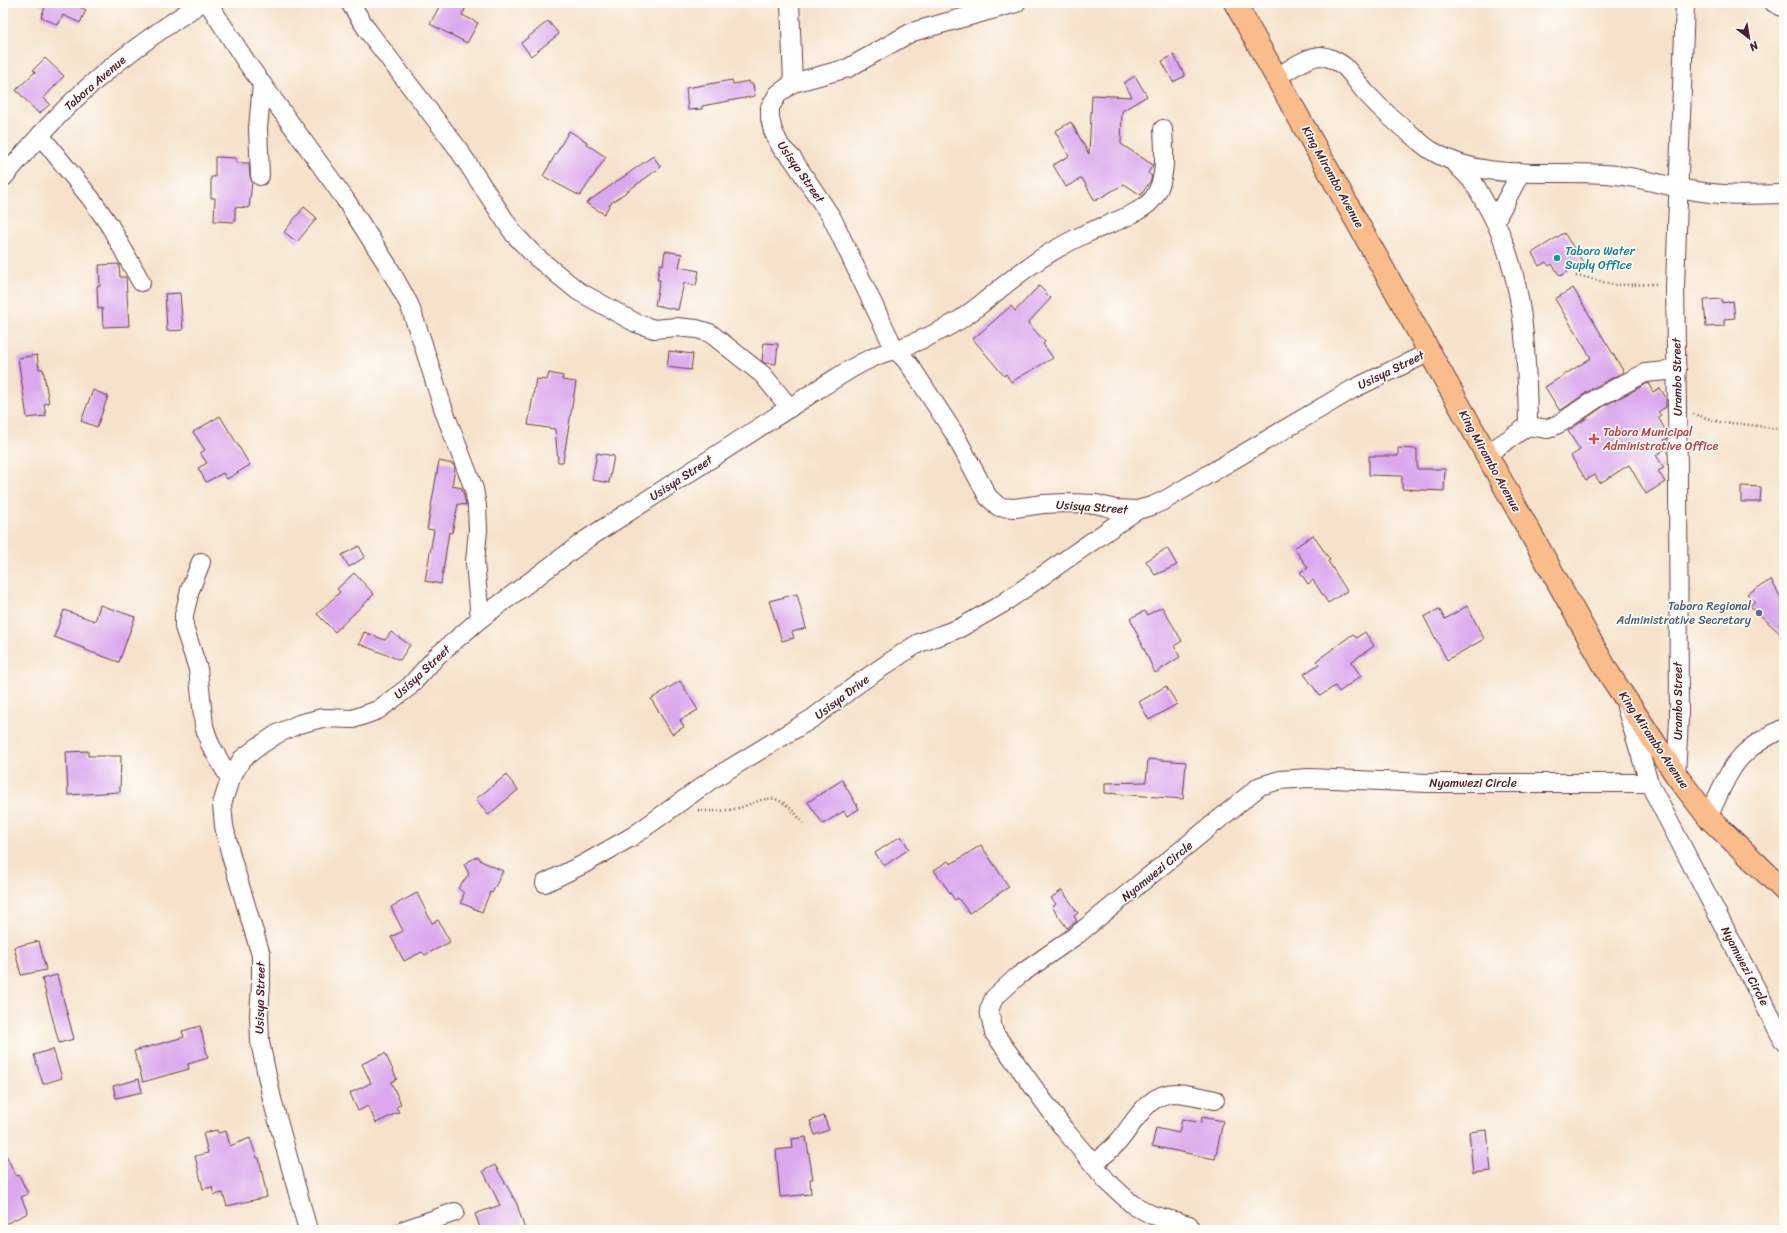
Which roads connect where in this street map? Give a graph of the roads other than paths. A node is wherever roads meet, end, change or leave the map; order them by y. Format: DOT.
graph roads {
  1 [pos="201,3"];
  2 [pos="208,3"];
  3 [pos="350,3"];
  4 [pos="790,3"];
  5 [pos="1016,3"];
  6 [pos="1235,3"];
  7 [pos="1685,3"];
  8 [pos="1774,3"];
  9 [pos="1784,8"];
  10 [pos="1277,77"];
  11 [pos="793,83"];
  12 [pos="262,84"];
  13 [pos="1163,129"];
  14 [pos="40,135"];
  15 [pos="1454,162"];
  16 [pos="1521,172"];
  17 [pos="260,176"];
  18 [pos="3,178"];
  19 [pos="1678,188"];
  20 [pos="1784,194"];
  21 [pos="1495,221"];
  22 [pos="141,282"];
  23 [pos="895,350"];
  24 [pos="1430,352"];
  25 [pos="1677,370"];
  26 [pos="790,408"];
  27 [pos="1528,426"];
  28 [pos="1487,454"];
  29 [pos="1137,510"];
  30 [pos="201,562"];
  31 [pos="480,619"];
  32 [pos="1623,696"];
  33 [pos="1784,728"];
  34 [pos="1676,775"];
  35 [pos="230,779"];
  36 [pos="1649,783"];
  37 [pos="1708,817"];
  38 [pos="545,883"];
  39 [pos="1784,890"];
  40 [pos="1784,1042"];
  41 [pos="1215,1100"];
  42 [pos="1093,1164"];
  43 [pos="455,1212"];
  44 [pos="1188,1225"];
  45 [pos="308,1230"];
  46 [pos="404,1230"];
  1 -- 14 [label="street, Tabora Avenue"];
  2 -- 12 [label="street"];
  3 -- 26 [label="street"];
  4 -- 11 [label="street"];
  5 -- 11 [label="street, Usisya Street"];
  6 -- 10 [label="main road, King Mirambo Avenue"];
  7 -- 19 [label="street, Urambo Street"];
  8 -- 9 [label="street"];
  10 -- 15 [label="street"];
  10 -- 24 [label="main road, King Mirambo Avenue"];
  11 -- 23 [label="street, Usisya Street"];
  12 -- 17 [label="street"];
  12 -- 31 [label="street"];
  13 -- 23 [label="street"];
  14 -- 18 [label="street, Tabora Avenue"];
  14 -- 22 [label="street"];
  15 -- 16 [label="street"];
  15 -- 21 [label="street"];
  16 -- 19 [label="street"];
  16 -- 21 [label="street"];
  19 -- 20 [label="street"];
  19 -- 25 [label="street, Urambo Street"];
  21 -- 27 [label="street"];
  23 -- 26 [label="street, Usisya Street"];
  23 -- 29 [label="street, Usisya Street"];
  24 -- 28 [label="main road, King Mirambo Avenue"];
  24 -- 29 [label="street, Usisya Street"];
  25 -- 27 [label="street"];
  25 -- 34 [label="street, Urambo Street"];
  26 -- 31 [label="street, Usisya Street"];
  27 -- 28 [label="street"];
  28 -- 32 [label="main road, King Mirambo Avenue"];
  29 -- 38 [label="street, Usisya Drive"];
  30 -- 35 [label="street"];
  31 -- 35 [label="street, Usisya Street"];
  32 -- 34 [label="main road, King Mirambo Avenue"];
  32 -- 36 [label="street, Nyamwezi Circle"];
  33 -- 37 [label="street"];
  34 -- 37 [label="main road, King Mirambo Avenue"];
  35 -- 45 [label="street, Usisya Street"];
  36 -- 40 [label="street, Nyamwezi Circle"];
  36 -- 42 [label="street, Nyamwezi Circle"];
  37 -- 39 [label="main road, King Mirambo Avenue"];
  41 -- 42 [label="street"];
  42 -- 44 [label="street, Nyamwezi Circle"];
  43 -- 46 [label="street"];
}
